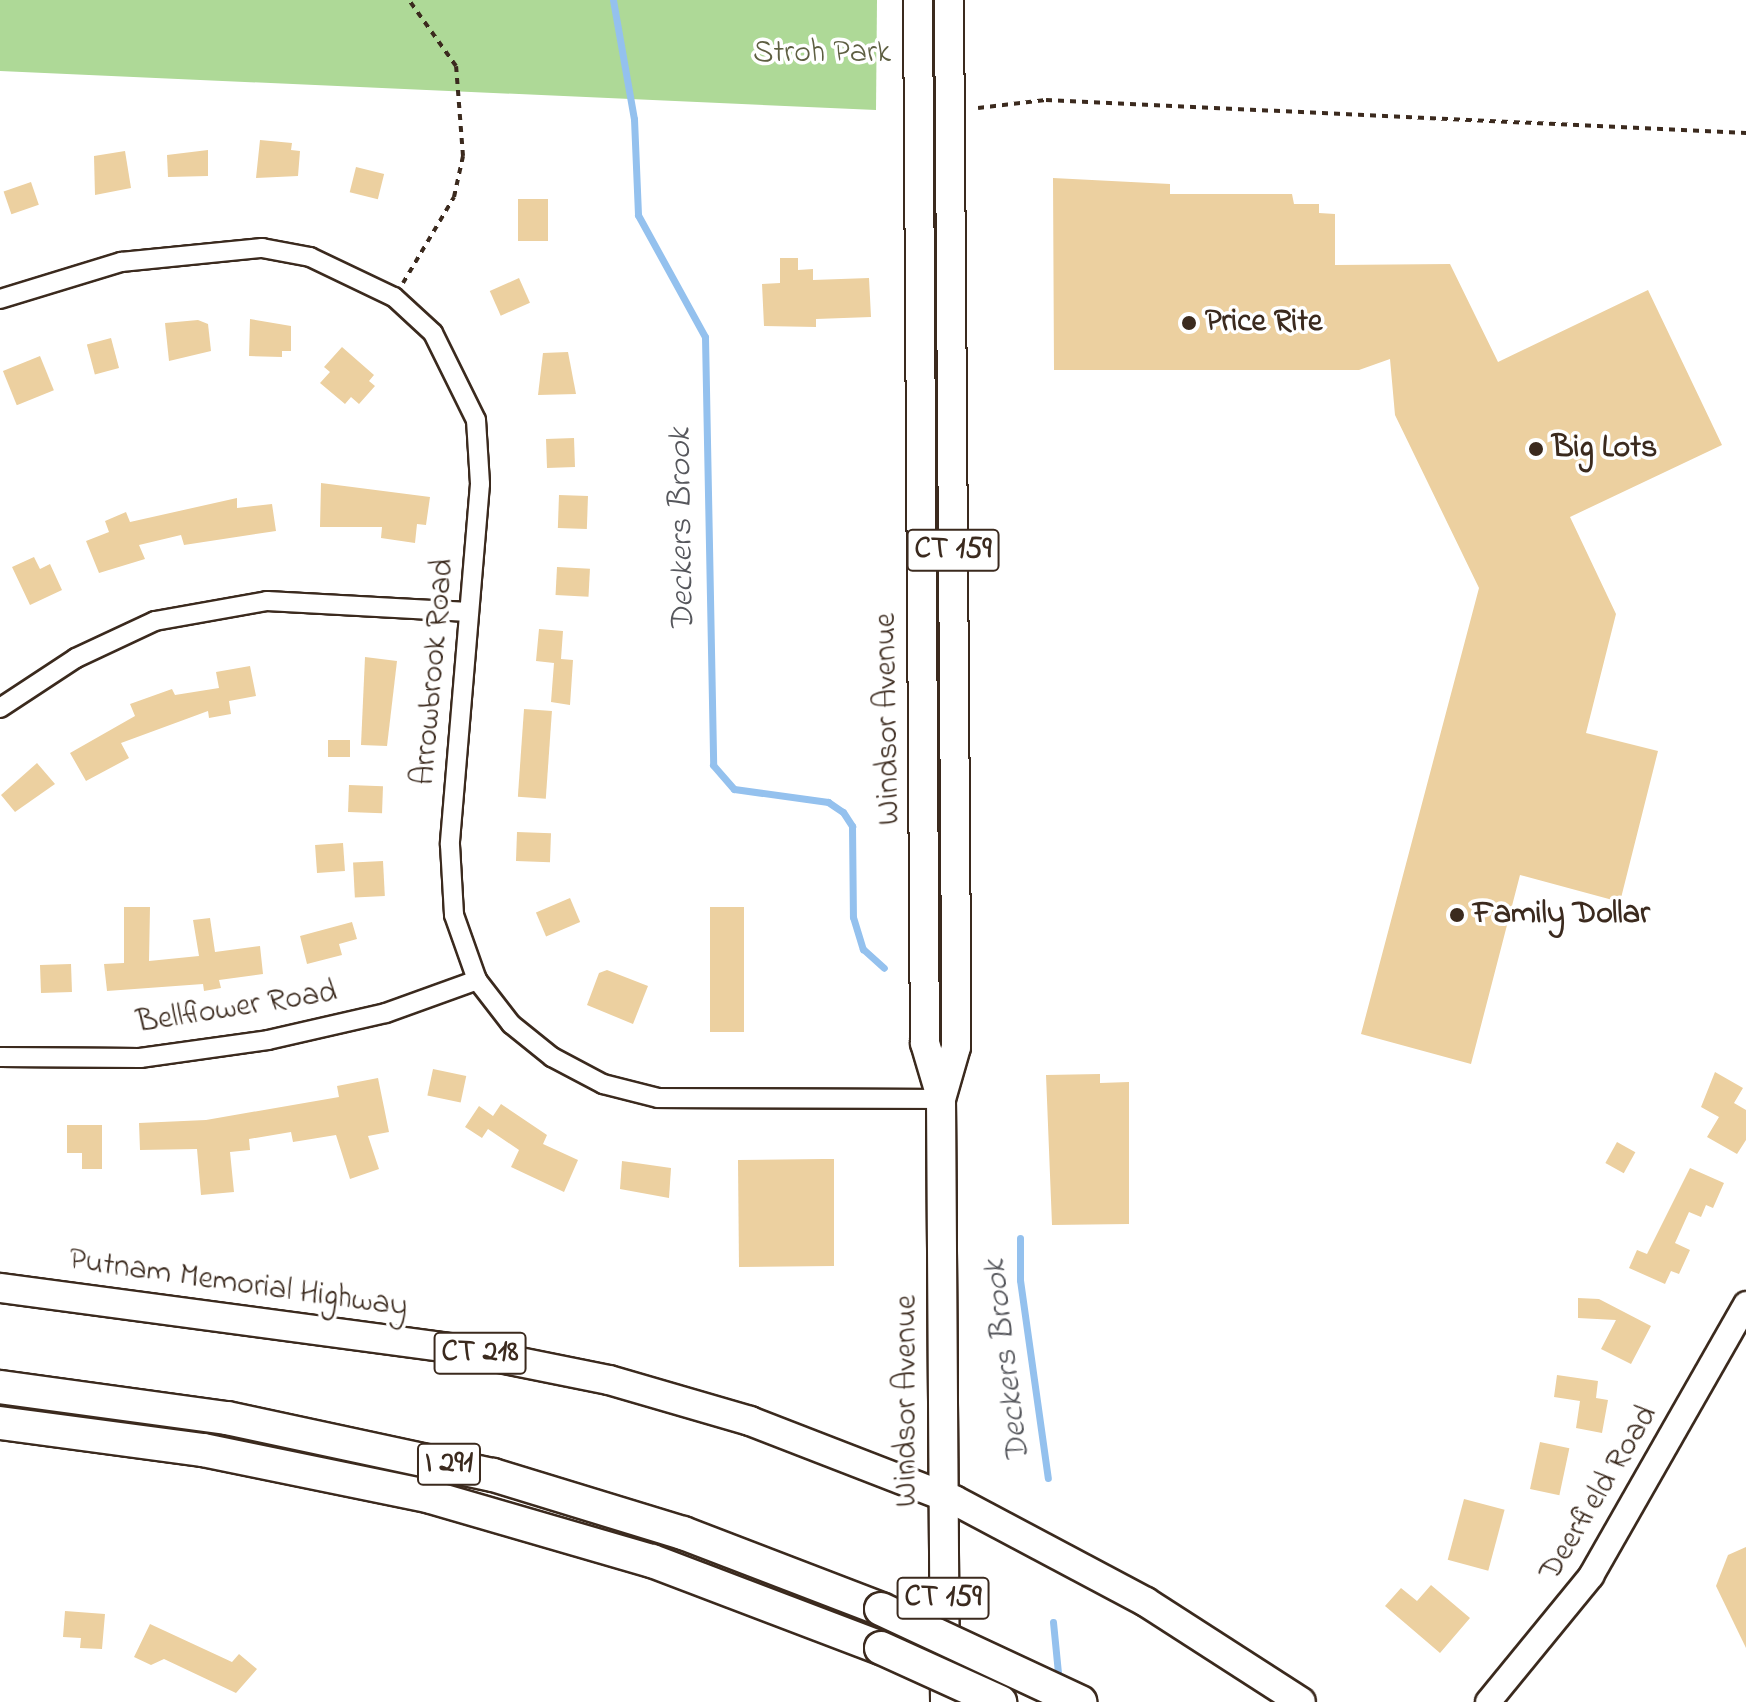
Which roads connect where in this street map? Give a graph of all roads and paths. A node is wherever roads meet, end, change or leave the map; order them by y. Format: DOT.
graph roads {
  1 [pos="409,0"];
  2 [pos="918,0"];
  3 [pos="949,0"];
  4 [pos="978,108"];
  5 [pos="1746,133"];
  6 [pos="394,297"];
  7 [pos="0,299"];
  8 [pos="919,376"];
  9 [pos="952,383"];
  10 [pos="469,612"];
  11 [pos="0,708"];
  12 [pos="956,907"];
  13 [pos="924,908"];
  14 [pos="477,980"];
  15 [pos="0,1057"];
  16 [pos="941,1099"];
  17 [pos="0,1288"];
  18 [pos="1746,1304"];
  19 [pos="0,1387"];
  20 [pos="0,1423"];
  21 [pos="943,1495"];
  22 [pos="945,1702"];
  23 [pos="1000,1702"];
  24 [pos="1080,1702"];
  25 [pos="1301,1702"];
  26 [pos="1488,1702"];
  1 -- 6 [label="path"];
  2 -- 8 [label="main road, Windsor Avenue / CT 159"];
  3 -- 9 [label="main road, Windsor Avenue / CT 159"];
  4 -- 5 [label="path"];
  6 -- 7 [label="street, Arrowbrook Road"];
  6 -- 10 [label="street, Arrowbrook Road"];
  8 -- 9 [label="main road"];
  8 -- 13 [label="main road, Windsor Avenue / CT 159"];
  9 -- 12 [label="main road, Windsor Avenue / CT 159"];
  10 -- 11 [label="street"];
  10 -- 14 [label="street, Arrowbrook Road"];
  12 -- 13 [label="main road"];
  12 -- 16 [label="main road, Windsor Avenue / CT 159"];
  13 -- 16 [label="main road, Windsor Avenue / CT 159"];
  14 -- 15 [label="street, Bellflower Road"];
  14 -- 16 [label="street, Arrowbrook Road"];
  16 -- 21 [label="main road, Windsor Avenue / CT 159"];
  17 -- 21 [label="main road, Putnam Memorial Highway / CT 218"];
  18 -- 26 [label="street, Deerfield Road"];
  19 -- 24 [label="highway, I 291, bridge"];
  20 -- 23 [label="highway, I 291, bridge"];
  21 -- 22 [label="main road, Windsor Avenue / CT 159"];
  21 -- 25 [label="main road, Putnam Memorial Highway"];
}
